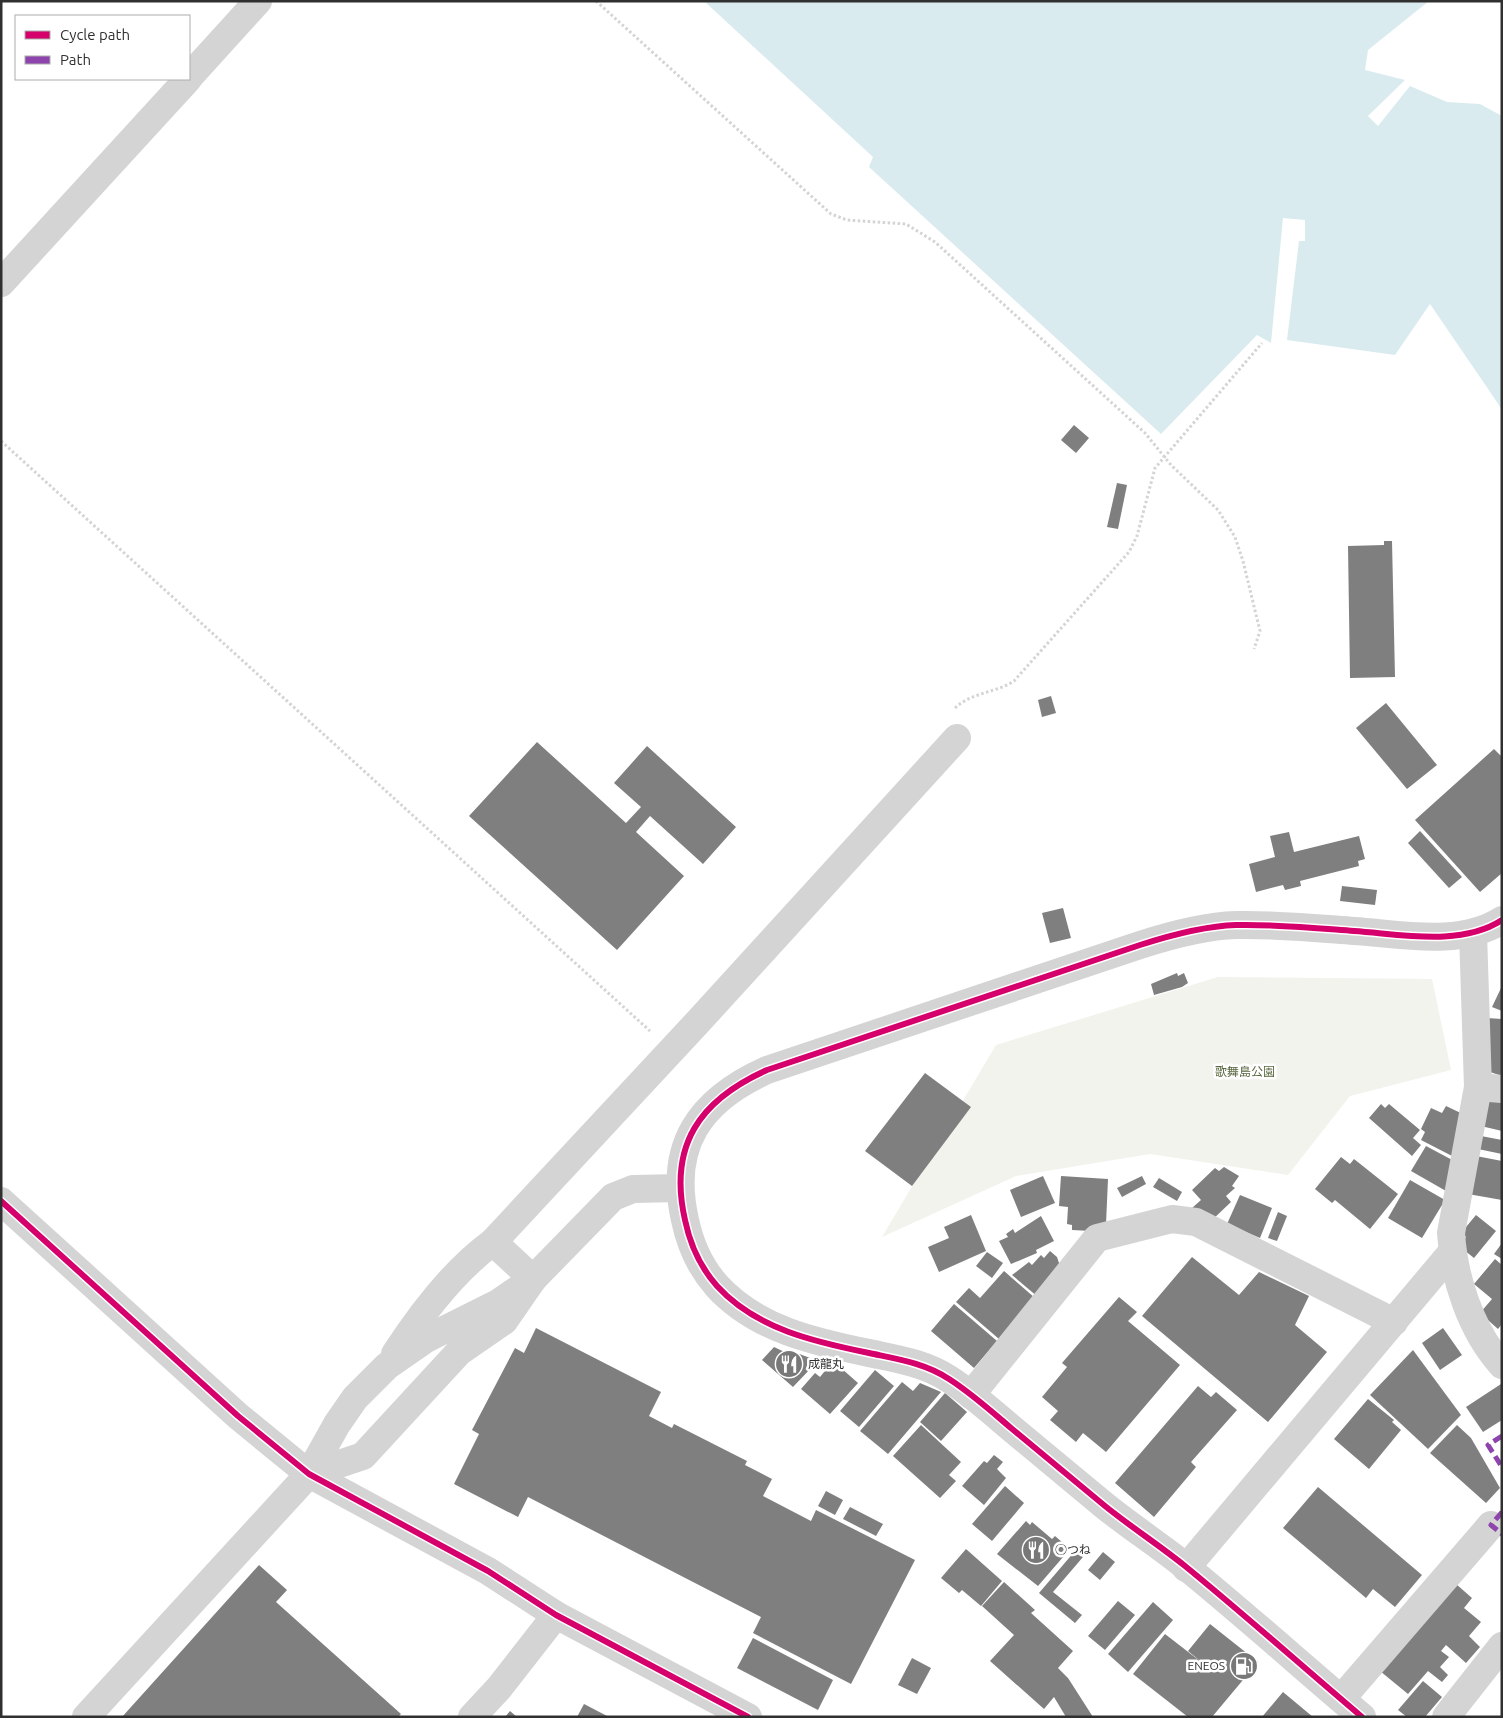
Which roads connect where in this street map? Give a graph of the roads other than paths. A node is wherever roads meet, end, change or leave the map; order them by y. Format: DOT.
graph roads {
  1 [pos="258,1"];
  2 [pos="190,76"];
  3 [pos="186,80"];
  4 [pos="1,283"];
  5 [pos="957,738"];
  6 [pos="1502,920"];
  7 [pos="1473,933"];
  8 [pos="1490,1088"];
  9 [pos="680,1188"];
  10 [pos="1,1201"];
  11 [pos="493,1242"];
  12 [pos="1452,1252"];
  13 [pos="533,1279"];
  14 [pos="1394,1322"];
  15 [pos="1502,1365"];
  16 [pos="387,1366"];
  17 [pos="971,1395"];
  18 [pos="309,1474"];
  19 [pos="1491,1526"];
  20 [pos="1186,1568"];
  21 [pos="556,1615"];
  22 [pos="1502,1646"];
  23 [pos="1341,1699"];
  24 [pos="86,1717"];
  25 [pos="472,1717"];
  26 [pos="748,1717"];
  27 [pos="1362,1717"];
  28 [pos="1446,1717"];
  1 -- 2 [label="street"];
  3 -- 4 [label="street"];
  5 -- 11 [label="street"];
  6 -- 7 [label="street"];
  7 -- 8 [label="street"];
  7 -- 9 [label="street"];
  8 -- 12 [label="street"];
  9 -- 13 [label="street"];
  9 -- 17 [label="street"];
  10 -- 18 [label="street"];
  11 -- 13 [label="street"];
  11 -- 16 [label="street"];
  12 -- 14 [label="street"];
  12 -- 15 [label="street"];
  13 -- 16 [label="street"];
  13 -- 18 [label="street"];
  14 -- 17 [label="street"];
  14 -- 20 [label="street"];
  16 -- 18 [label="street"];
  17 -- 20 [label="street"];
  18 -- 21 [label="street"];
  18 -- 24 [label="street"];
  19 -- 23 [label="street"];
  20 -- 23 [label="street"];
  21 -- 25 [label="street"];
  21 -- 26 [label="street"];
  22 -- 28 [label="street"];
  23 -- 27 [label="street"];
}
